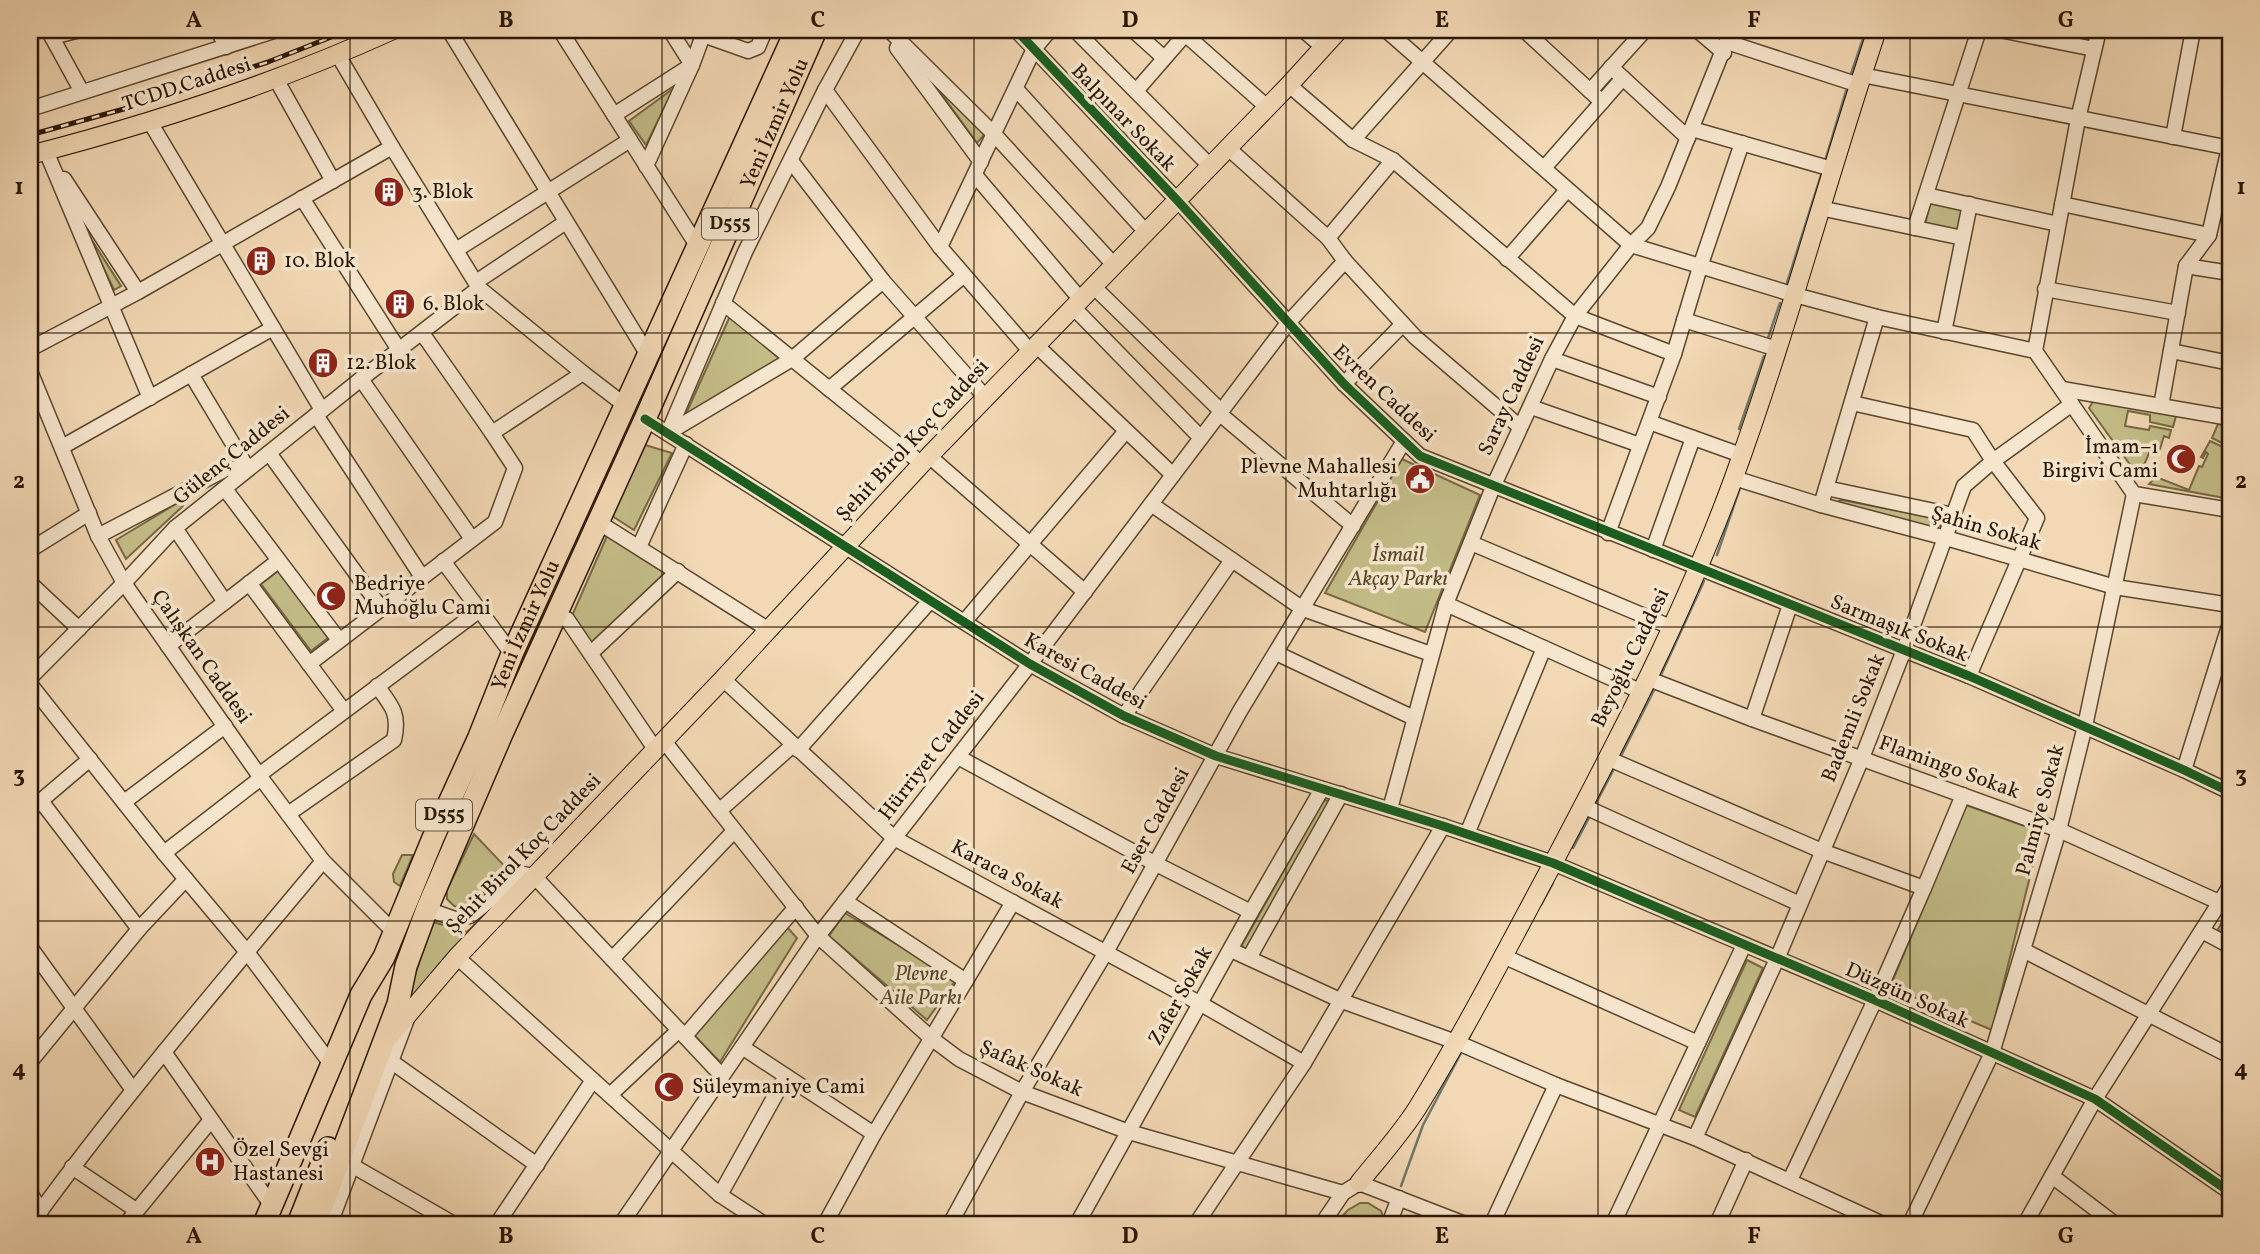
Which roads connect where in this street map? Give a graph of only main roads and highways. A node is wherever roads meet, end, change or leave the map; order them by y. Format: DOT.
graph roads {
  1 [pos="393,30"];
  2 [pos="796,30"];
  3 [pos="816,30"];
  4 [pos="1339,30"];
  5 [pos="1877,30"];
  6 [pos="38,153"];
  7 [pos="384,957"];
  8 [pos="407,966"];
  9 [pos="375,1011"];
  10 [pos="388,1053"];
  11 [pos="1359,1183"];
  12 [pos="271,1218"];
  13 [pos="298,1224"];
  14 [pos="315,1224"];
  1 -- 6 [label="main road, TCDD Caddesi"];
  2 -- 7 [label="highway, Yeni İzmir Yolu / D555"];
  3 -- 8 [label="highway, Yeni İzmir Yolu / D555"];
  4 -- 10 [label="main road, Şehit Birol Koç Caddesi"];
  5 -- 11 [label="main road, Beyoğlu Caddesi"];
  7 -- 9 [label="highway"];
  7 -- 12 [label="highway, Yeni İzmir Yolu / D555"];
  8 -- 9 [label="highway"];
  8 -- 10 [label="highway, Yeni İzmir Yolu / D555"];
  9 -- 12 [label="highway"];
  9 -- 13 [label="highway"];
  10 -- 14 [label="highway, Yeni İzmir Yolu / D555"];
}
